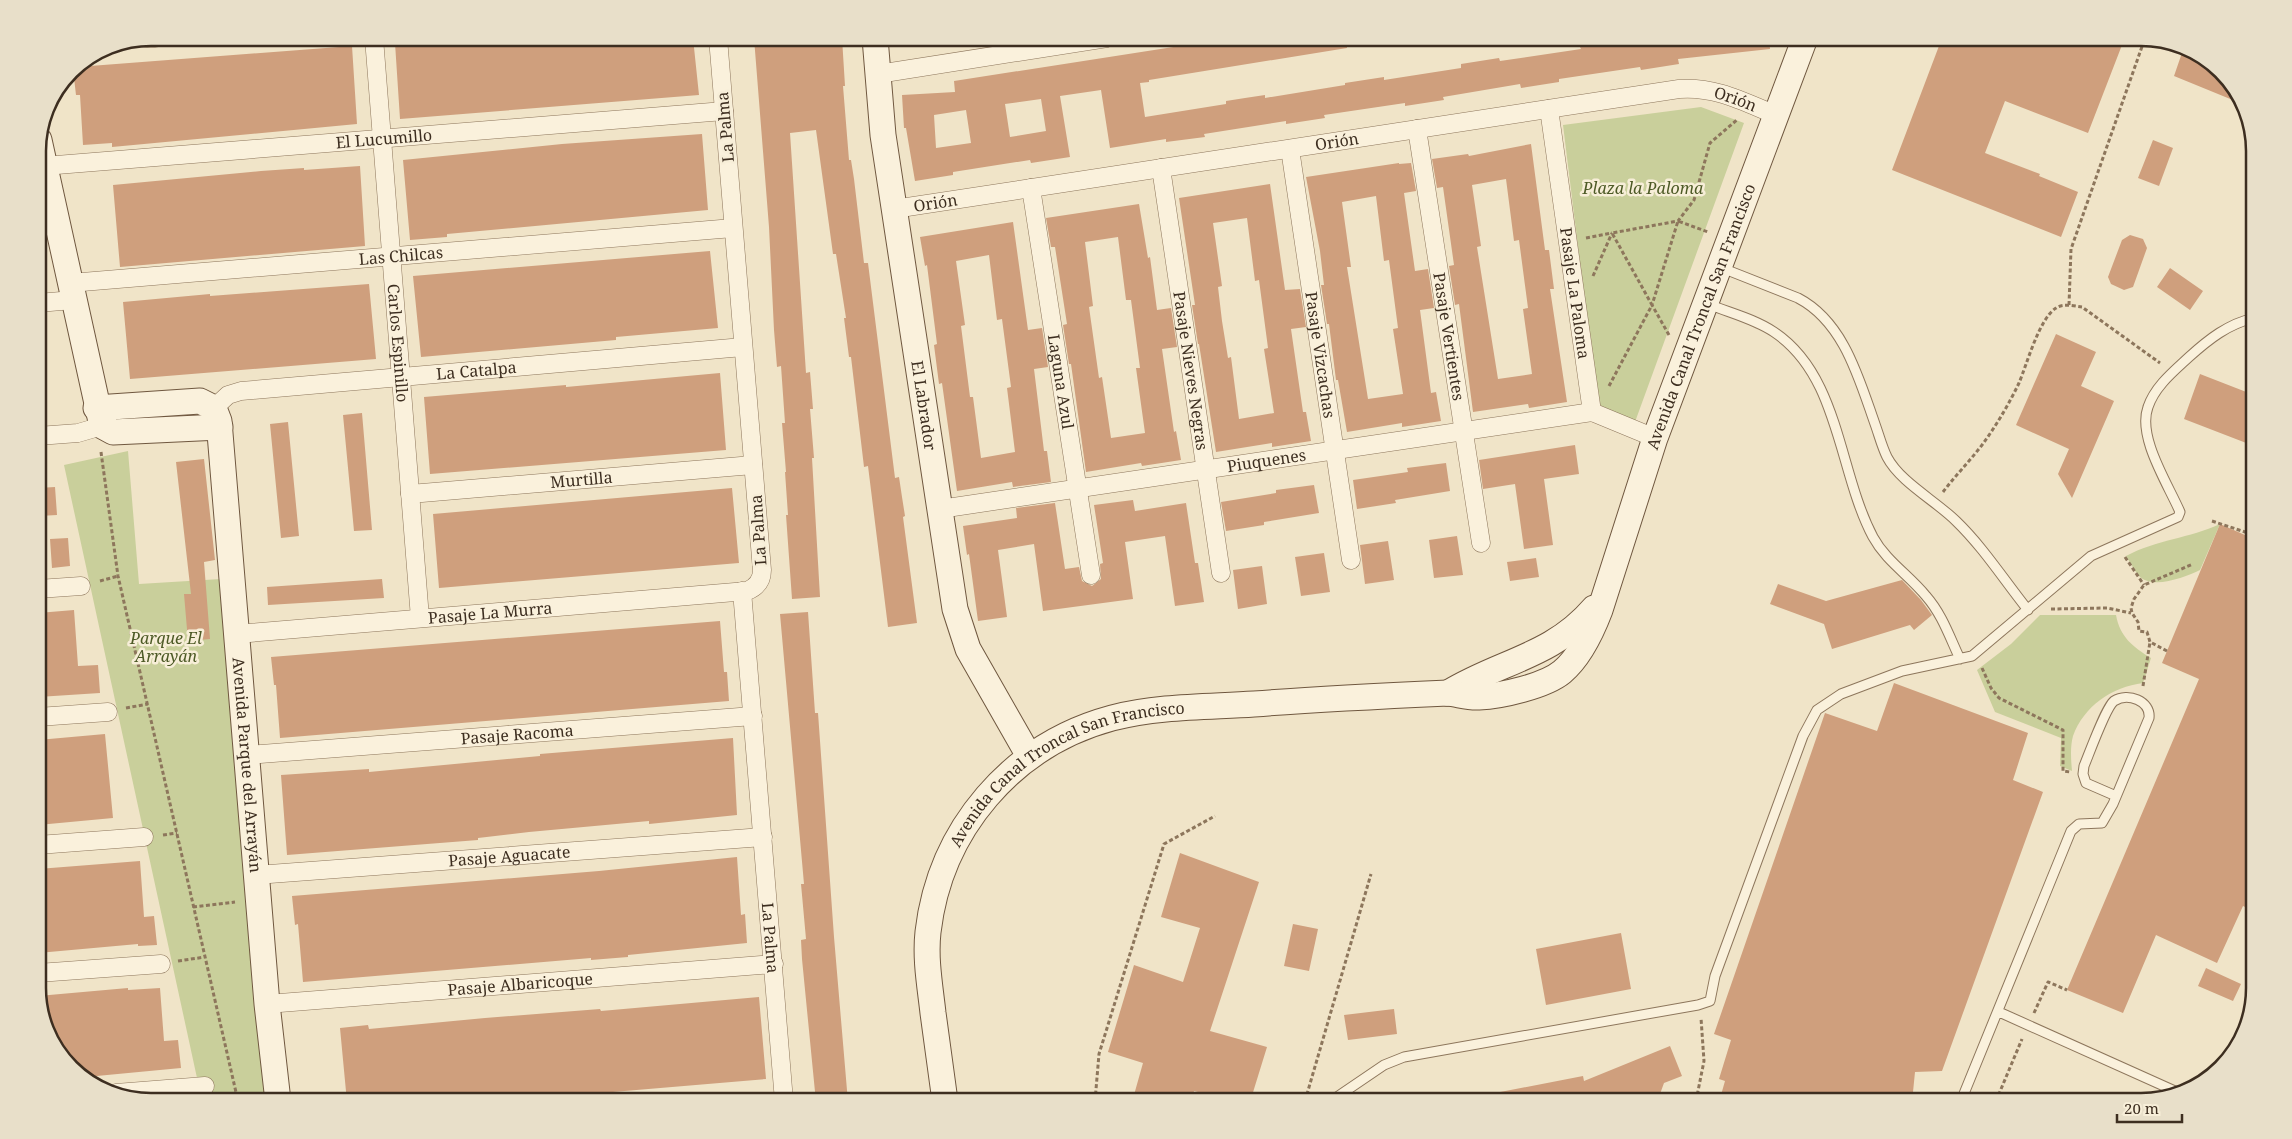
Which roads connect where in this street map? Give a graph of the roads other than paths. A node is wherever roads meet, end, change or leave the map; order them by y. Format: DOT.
graph roads {
  1 [pos="375,46"];
  2 [pos="719,46"];
  3 [pos="876,46"];
  4 [pos="1056,46"];
  5 [pos="1802,46"];
  6 [pos="878,74"];
  7 [pos="1550,109"];
  8 [pos="724,111"];
  9 [pos="1776,115"];
  10 [pos="1417,129"];
  11 [pos="382,139"];
  12 [pos="1290,149"];
  13 [pos="1161,168"];
  14 [pos="46,177"];
  15 [pos="1031,188"];
  16 [pos="46,189"];
  17 [pos="894,209"];
  18 [pos="733,228"];
  19 [pos="391,256"];
  20 [pos="1719,267"];
  21 [pos="72,291"];
  22 [pos="46,300"];
  23 [pos="1705,303"];
  24 [pos="2246,320"];
  25 [pos="743,347"];
  26 [pos="401,376"];
  27 [pos="1592,412"];
  28 [pos="217,418"];
  29 [pos="99,428"];
  30 [pos="1464,431"];
  31 [pos="46,435"];
  32 [pos="1654,438"];
  33 [pos="1335,451"];
  34 [pos="753,465"];
  35 [pos="1206,470"];
  36 [pos="1078,489"];
  37 [pos="410,494"];
  38 [pos="940,509"];
  39 [pos="1481,543"];
  40 [pos="1351,560"];
  41 [pos="1221,572"];
  42 [pos="1091,575"];
  43 [pos="81,586"];
  44 [pos="46,588"];
  45 [pos="742,591"];
  46 [pos="2028,610"];
  47 [pos="420,618"];
  48 [pos="237,634"];
  49 [pos="1960,659"];
  50 [pos="108,712"];
  51 [pos="46,716"];
  52 [pos="745,716"];
  53 [pos="246,755"];
  54 [pos="1029,756"];
  55 [pos="2116,796"];
  56 [pos="763,836"];
  57 [pos="144,837"];
  58 [pos="46,844"];
  59 [pos="256,875"];
  60 [pos="161,964"];
  61 [pos="774,964"];
  62 [pos="46,972"];
  63 [pos="267,1004"];
  64 [pos="1999,1012"];
  65 [pos="205,1086"];
  66 [pos="2170,1089"];
  67 [pos="134,1092"];
  68 [pos="277,1093"];
  69 [pos="783,1093"];
  70 [pos="944,1093"];
  71 [pos="1344,1093"];
  72 [pos="1965,1093"];
  1 -- 11 [label="street, Carlos Espinillo"];
  2 -- 8 [label="street, La Palma"];
  3 -- 6 [label="street, El Labrador"];
  4 -- 6 [label="street"];
  5 -- 9 [label="street, Avenida Canal Troncal San Francisco"];
  6 -- 17 [label="street, El Labrador"];
  7 -- 9 [label="street, Orión"];
  7 -- 10 [label="street, Orión"];
  7 -- 27 [label="street, Pasaje La Paloma"];
  8 -- 11 [label="street, El Lucumillo"];
  8 -- 18 [label="street, La Palma"];
  9 -- 20 [label="street, Avenida Canal Troncal San Francisco"];
  10 -- 12 [label="street, Orión"];
  10 -- 30 [label="street, Pasaje Vertientes"];
  11 -- 14 [label="street, El Lucumillo"];
  11 -- 19 [label="street, Carlos Espinillo"];
  12 -- 13 [label="street, Orión"];
  12 -- 33 [label="street, Pasaje Vizcachas"];
  13 -- 15 [label="street, Orión"];
  13 -- 35 [label="street, Pasaje Nieves Negras"];
  15 -- 17 [label="street, Orión"];
  15 -- 36 [label="street, Laguna Azul"];
  16 -- 21 [label="street"];
  17 -- 38 [label="street, El Labrador"];
  18 -- 19 [label="street, Las Chilcas"];
  18 -- 25 [label="street, La Palma"];
  19 -- 21 [label="street, Las Chilcas"];
  19 -- 26 [label="street, Carlos Espinillo"];
  20 -- 23 [label="street, Avenida Canal Troncal San Francisco"];
  20 -- 46 [label="lane"];
  21 -- 22 [label="street, Las Chilcas"];
  21 -- 29 [label="street"];
  23 -- 32 [label="street, Avenida Canal Troncal San Francisco"];
  23 -- 49 [label="lane"];
  24 -- 46 [label="lane"];
  25 -- 26 [label="street, La Catalpa"];
  25 -- 34 [label="street, La Palma"];
  26 -- 28 [label="street, La Catalpa"];
  26 -- 37 [label="street, Carlos Espinillo"];
  27 -- 30 [label="street, Piuquenes"];
  27 -- 32 [label="street"];
  28 -- 29 [label="street"];
  28 -- 48 [label="street, Avenida Parque del Arrayán"];
  29 -- 31 [label="street"];
  30 -- 33 [label="street, Piuquenes"];
  30 -- 39 [label="street, Pasaje Vertientes"];
  32 -- 54 [label="street, Avenida Canal Troncal San Francisco"];
  33 -- 35 [label="street, Piuquenes"];
  33 -- 40 [label="street, Pasaje Vizcachas"];
  34 -- 37 [label="street, Murtilla"];
  34 -- 45 [label="street, La Palma"];
  35 -- 36 [label="street, Piuquenes"];
  35 -- 41 [label="street, Pasaje Nieves Negras"];
  36 -- 38 [label="street, Piuquenes"];
  36 -- 42 [label="street, Laguna Azul"];
  37 -- 47 [label="street, Carlos Espinillo"];
  38 -- 54 [label="street, El Labrador"];
  43 -- 44 [label="street"];
  45 -- 47 [label="street, Pasaje La Murra"];
  45 -- 52 [label="street, La Palma"];
  46 -- 49 [label="lane"];
  47 -- 48 [label="street, Pasaje La Murra"];
  48 -- 53 [label="street, Avenida Parque del Arrayán"];
  49 -- 71 [label="lane"];
  50 -- 51 [label="street"];
  52 -- 53 [label="street, Pasaje Racoma"];
  52 -- 56 [label="street, La Palma"];
  53 -- 59 [label="street, Avenida Parque del Arrayán"];
  54 -- 70 [label="street, Avenida Canal Troncal San Francisco"];
  55 -- 55 [label="lane"];
  55 -- 64 [label="lane"];
  56 -- 59 [label="street, Pasaje Aguacate"];
  56 -- 61 [label="street, La Palma"];
  57 -- 58 [label="street"];
  59 -- 63 [label="street, Avenida Parque del Arrayán"];
  60 -- 62 [label="street"];
  61 -- 63 [label="street, Pasaje Albaricoque"];
  61 -- 69 [label="street, La Palma"];
  63 -- 68 [label="street, Avenida Parque del Arrayán"];
  64 -- 66 [label="lane"];
  64 -- 72 [label="lane"];
  65 -- 67 [label="street"];
}
